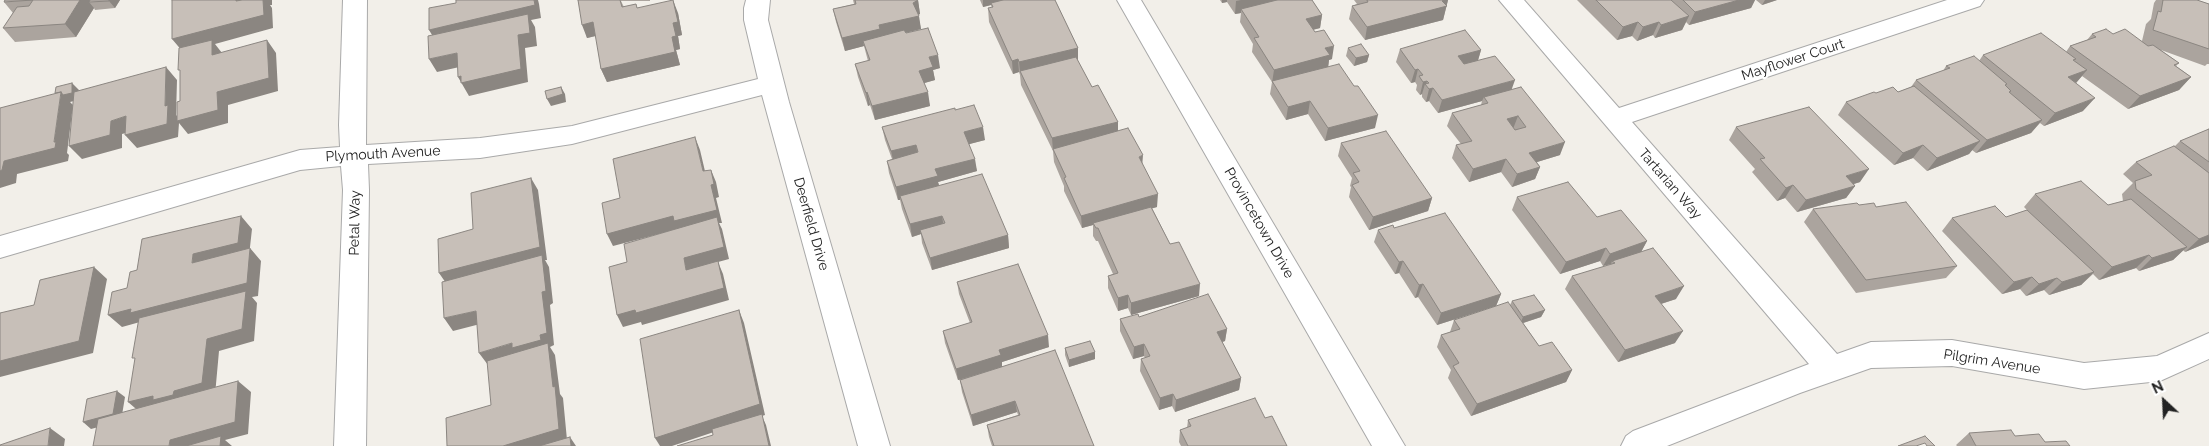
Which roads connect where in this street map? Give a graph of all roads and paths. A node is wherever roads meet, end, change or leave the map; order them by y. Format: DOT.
graph roads {
  1 [pos="355,0"];
  2 [pos="758,0"];
  3 [pos="1129,0"];
  4 [pos="1510,0"];
  5 [pos="1972,0"];
  6 [pos="772,84"];
  7 [pos="1614,119"];
  8 [pos="354,155"];
  9 [pos="0,247"];
  10 [pos="2209,345"];
  11 [pos="1830,368"];
  12 [pos="350,446"];
  13 [pos="874,446"];
  14 [pos="1389,446"];
  15 [pos="1637,446"];
  1 -- 8 [label="street, Petal Way"];
  2 -- 6 [label="street, Deerfield Drive"];
  3 -- 14 [label="street, Provincetown Drive"];
  4 -- 7 [label="street, Tartarian Way"];
  5 -- 7 [label="street, Mayflower Court"];
  6 -- 8 [label="street, Plymouth Avenue"];
  6 -- 13 [label="street, Deerfield Drive"];
  7 -- 11 [label="street, Tartarian Way"];
  8 -- 9 [label="street, Plymouth Avenue"];
  8 -- 12 [label="street, Petal Way"];
  10 -- 11 [label="street, Pilgrim Avenue"];
  11 -- 15 [label="street, Pilgrim Avenue"];
}
